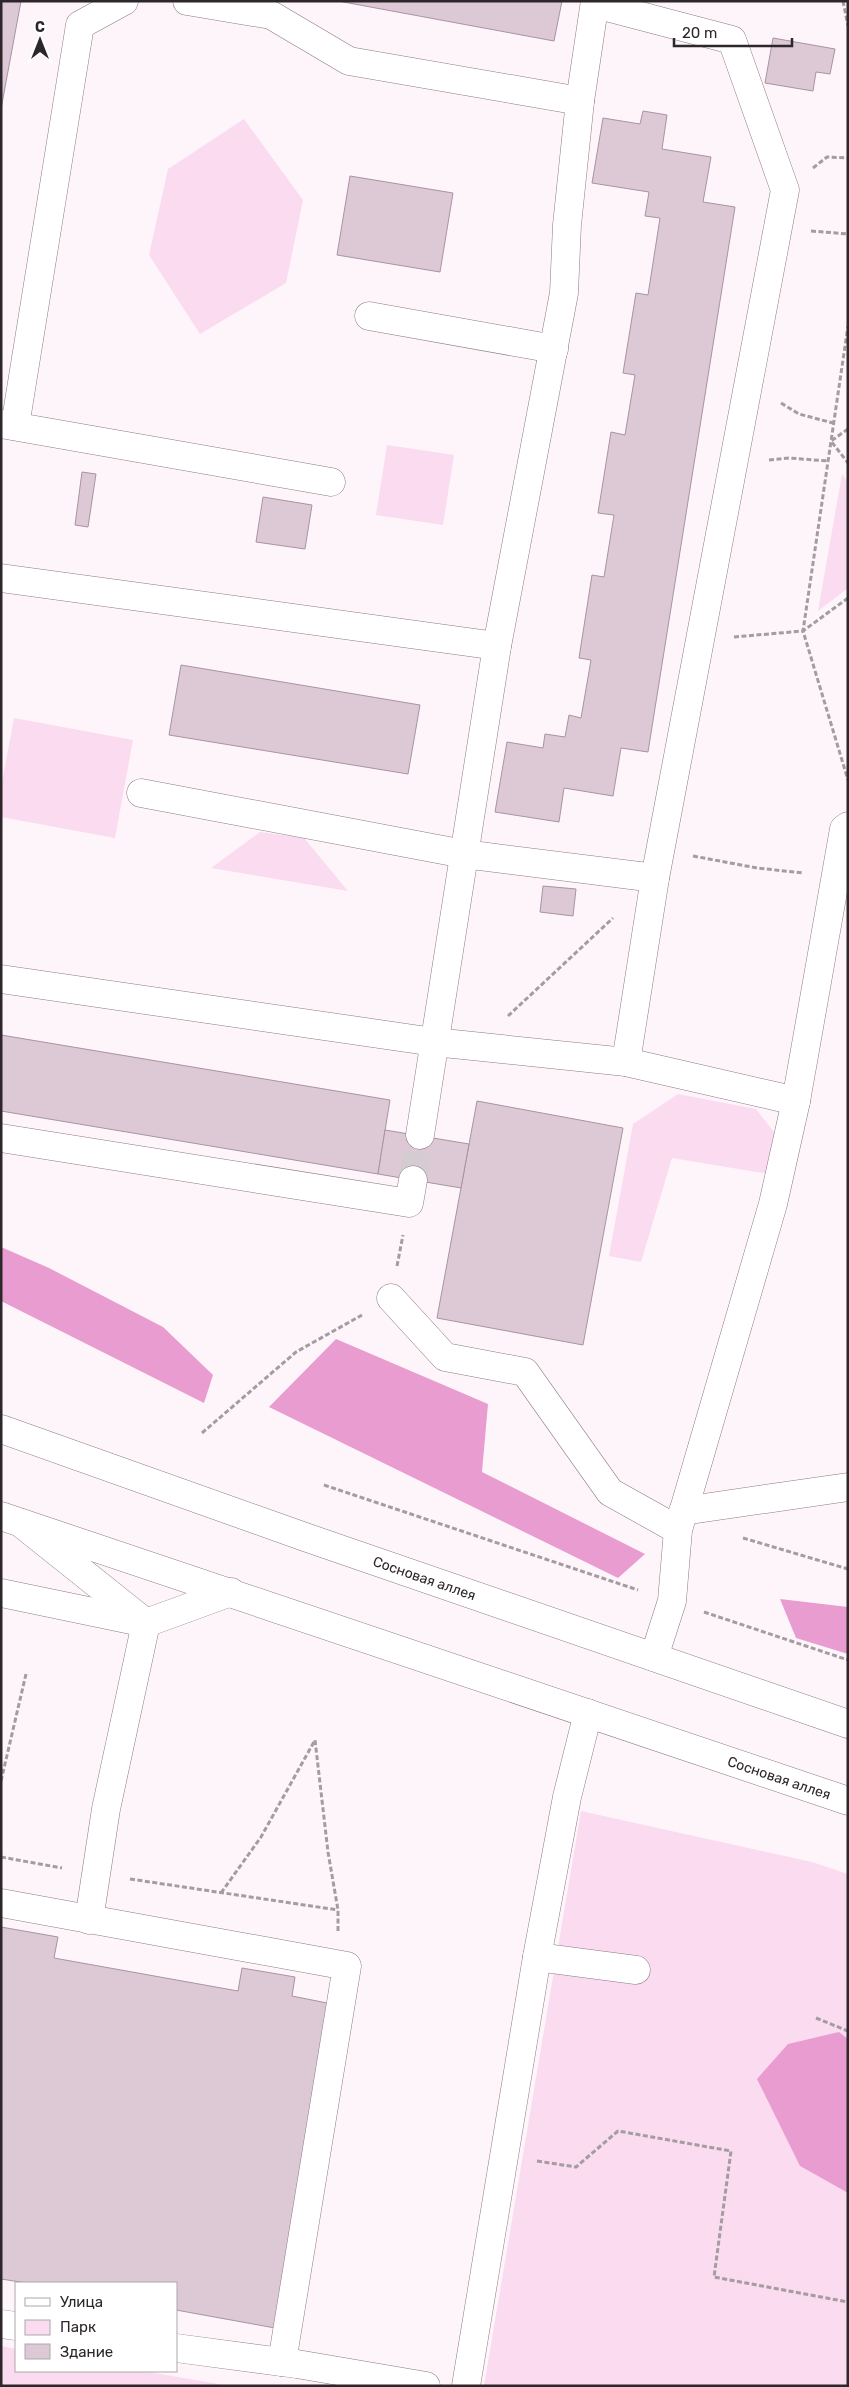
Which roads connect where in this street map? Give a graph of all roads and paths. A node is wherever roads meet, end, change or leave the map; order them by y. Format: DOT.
graph roads {
  1 [pos="124,1"];
  2 [pos="187,1"];
  3 [pos="843,1"];
  4 [pos="595,2"];
  5 [pos="848,26"];
  6 [pos="580,101"];
  7 [pos="369,316"];
  8 [pos="848,326"];
  9 [pos="554,349"];
  10 [pos="799,414"];
  11 [pos="833,423"];
  12 [pos="8,425"];
  13 [pos="848,429"];
  14 [pos="831,441"];
  15 [pos="789,458"];
  16 [pos="828,461"];
  17 [pos="848,463"];
  18 [pos="330,482"];
  19 [pos="1,578"];
  20 [pos="848,598"];
  21 [pos="803,631"];
  22 [pos="752,635"];
  23 [pos="498,646"];
  24 [pos="848,780"];
  25 [pos="140,792"];
  26 [pos="848,826"];
  27 [pos="660,850"];
  28 [pos="464,854"];
  29 [pos="836,876"];
  30 [pos="655,878"];
  31 [pos="1,979"];
  32 [pos="434,1042"];
  33 [pos="475,1046"];
  34 [pos="626,1062"];
  35 [pos="796,1102"];
  36 [pos="420,1135"];
  37 [pos="1,1138"];
  38 [pos="411,1191"];
  39 [pos="391,1298"];
  40 [pos="1,1429"];
  41 [pos="202,1433"];
  42 [pos="324,1485"];
  43 [pos="848,1487"];
  44 [pos="10,1519"];
  45 [pos="680,1521"];
  46 [pos="740,1538"];
  47 [pos="848,1569"];
  48 [pos="1,1592"];
  49 [pos="231,1592"];
  50 [pos="672,1601"];
  51 [pos="146,1623"];
  52 [pos="654,1657"];
  53 [pos="848,1660"];
  54 [pos="26,1674"];
  55 [pos="588,1713"];
  56 [pos="848,1724"];
  57 [pos="1,1781"];
  58 [pos="848,1801"];
  59 [pos="1,1857"];
  60 [pos="95,1874"];
  61 [pos="221,1893"];
  62 [pos="1,1903"];
  63 [pos="338,1910"];
  64 [pos="89,1920"];
  65 [pos="537,1957"];
  66 [pos="338,1964"];
  67 [pos="636,1970"];
  68 [pos="816,2018"];
  69 [pos="848,2031"];
  70 [pos="504,2156"];
  71 [pos="848,2302"];
  72 [pos="1,2324"];
  73 [pos="15,2326"];
  74 [pos="178,2348"];
  75 [pos="282,2362"];
  76 [pos="426,2386"];
  77 [pos="466,2386"];
  1 -- 12 [label="main road"];
  2 -- 6 [label="main road"];
  3 -- 5 [label="path"];
  4 -- 6 [label="main road"];
  4 -- 27 [label="main road"];
  6 -- 9 [label="main road"];
  7 -- 9 [label="main road"];
  8 -- 11 [label="path"];
  9 -- 23 [label="main road"];
  10 -- 11 [label="path"];
  11 -- 14 [label="path"];
  12 -- 18 [label="main road"];
  13 -- 14 [label="path"];
  14 -- 16 [label="path"];
  14 -- 17 [label="path"];
  15 -- 16 [label="path"];
  16 -- 21 [label="path"];
  19 -- 23 [label="main road"];
  20 -- 21 [label="path"];
  21 -- 22 [label="path"];
  21 -- 24 [label="path"];
  23 -- 28 [label="main road"];
  25 -- 28 [label="main road"];
  26 -- 29 [label="main road"];
  27 -- 29 [label="path"];
  27 -- 30 [label="main road"];
  28 -- 30 [label="main road"];
  28 -- 32 [label="main road"];
  29 -- 35 [label="main road"];
  30 -- 33 [label="path"];
  30 -- 34 [label="main road"];
  31 -- 32 [label="main road"];
  32 -- 33 [label="main road"];
  32 -- 36 [label="main road"];
  33 -- 34 [label="main road"];
  34 -- 35 [label="main road"];
  35 -- 45 [label="main road"];
  37 -- 38 [label="main road"];
  38 -- 39 [label="path"];
  39 -- 41 [label="path"];
  39 -- 45 [label="main road"];
  40 -- 52 [label="main road, Сосновая аллея"];
  42 -- 50 [label="path"];
  43 -- 45 [label="main road"];
  44 -- 49 [label="main road, Сосновая аллея"];
  44 -- 51 [label="main road"];
  45 -- 50 [label="main road"];
  46 -- 47 [label="path"];
  48 -- 51 [label="main road"];
  49 -- 51 [label="main road"];
  49 -- 55 [label="main road, Сосновая аллея"];
  50 -- 52 [label="main road"];
  50 -- 53 [label="path"];
  51 -- 60 [label="main road"];
  52 -- 56 [label="main road, Сосновая аллея"];
  54 -- 57 [label="path"];
  55 -- 58 [label="main road, Сосновая аллея"];
  55 -- 65 [label="main road"];
  59 -- 60 [label="path"];
  60 -- 61 [label="path"];
  60 -- 64 [label="main road"];
  61 -- 63 [label="path"];
  61 -- 63 [label="path"];
  62 -- 64 [label="main road"];
  63 -- 66 [label="path"];
  64 -- 66 [label="main road"];
  65 -- 67 [label="main road"];
  65 -- 70 [label="main road"];
  66 -- 75 [label="main road"];
  68 -- 69 [label="path"];
  70 -- 71 [label="path"];
  70 -- 77 [label="main road"];
  72 -- 73 [label="main road"];
  74 -- 75 [label="main road"];
  75 -- 76 [label="main road"];
}
